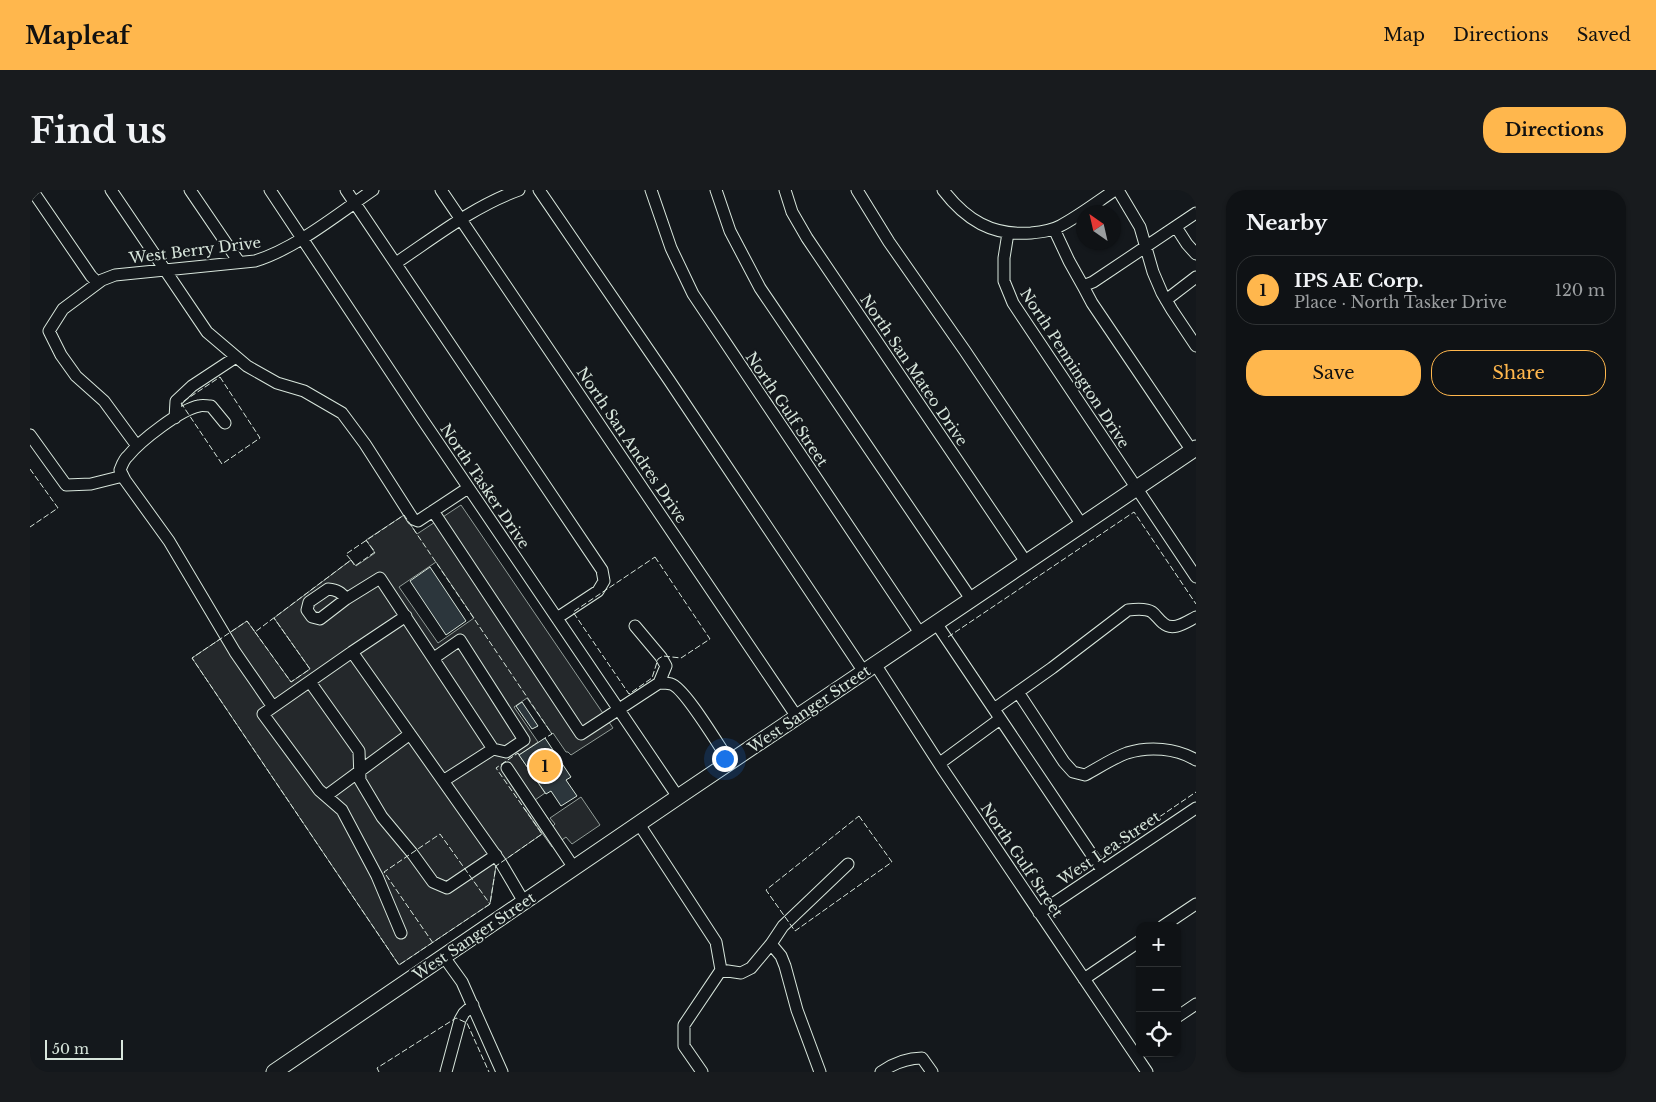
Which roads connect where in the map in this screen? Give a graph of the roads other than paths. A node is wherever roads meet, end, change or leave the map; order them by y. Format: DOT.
graph roads {
  1 [pos="32,190"];
  2 [pos="111,190"];
  3 [pos="190,190"];
  4 [pos="270,190"];
  5 [pos="346,190"];
  6 [pos="373,190"];
  7 [pos="442,190"];
  8 [pos="519,190"];
  9 [pos="539,190"];
  10 [pos="651,190"];
  11 [pos="716,190"];
  12 [pos="785,190"];
  13 [pos="857,190"];
  14 [pos="943,190"];
  15 [pos="1116,190"];
  16 [pos="355,202"];
  17 [pos="1196,213"];
  18 [pos="462,219"];
  19 [pos="1176,227"];
  20 [pos="1054,228"];
  21 [pos="1008,234"];
  22 [pos="302,238"];
  23 [pos="1146,247"];
  24 [pos="1196,254"];
  25 [pos="239,262"];
  26 [pos="396,263"];
  27 [pos="164,269"];
  28 [pos="1196,277"];
  29 [pos="96,285"];
  30 [pos="1084,286"];
  31 [pos="1166,300"];
  32 [pos="1196,346"];
  33 [pos="236,357"];
  34 [pos="175,418"];
  35 [pos="225,423"];
  36 [pos="30,434"];
  37 [pos="137,446"];
  38 [pos="1194,449"];
  39 [pos="123,476"];
  40 [pos="468,488"];
  41 [pos="1136,489"];
  42 [pos="433,511"];
  43 [pos="1082,525"];
  44 [pos="1026,562"];
  45 [pos="1196,577"];
  46 [pos="346,599"];
  47 [pos="972,599"];
  48 [pos="406,616"];
  49 [pos="1196,617"];
  50 [pos="556,618"];
  51 [pos="936,623"];
  52 [pos="635,626"];
  53 [pos="920,634"];
  54 [pos="352,652"];
  55 [pos="434,658"];
  56 [pos="870,668"];
  57 [pos="310,682"];
  58 [pos="659,683"];
  59 [pos="1018,692"];
  60 [pos="274,707"];
  61 [pos="618,709"];
  62 [pos="994,709"];
  63 [pos="797,717"];
  64 [pos="1000,719"];
  65 [pos="410,734"];
  66 [pos="493,749"];
  67 [pos="1196,760"];
  68 [pos="730,762"];
  69 [pos="940,763"];
  70 [pos="507,768"];
  71 [pos="360,772"];
  72 [pos="443,781"];
  73 [pos="326,796"];
  74 [pos="678,797"];
  75 [pos="1196,808"];
  76 [pos="639,824"];
  77 [pos="496,855"];
  78 [pos="848,864"];
  79 [pos="574,868"];
  80 [pos="1102,870"];
  81 [pos="524,902"];
  82 [pos="1196,904"];
  83 [pos="1039,913"];
  84 [pos="1169,922"];
  85 [pos="401,933"];
  86 [pos="771,944"];
  87 [pos="1136,944"];
  88 [pos="444,957"];
  89 [pos="720,970"];
  90 [pos="1084,979"];
  91 [pos="1196,1004"];
  92 [pos="473,1005"];
  93 [pos="1181,1014"];
  94 [pos="1135,1045"];
  95 [pos="274,1072"];
  96 [pos="446,1072"];
  97 [pos="502,1072"];
  98 [pos="702,1072"];
  99 [pos="820,1072"];
  100 [pos="880,1072"];
  101 [pos="932,1072"];
  102 [pos="1147,1072"];
  1 -- 29 [label="street"];
  2 -- 27 [label="street"];
  3 -- 25 [label="street"];
  4 -- 22 [label="street, North Tasker Drive"];
  5 -- 16 [label="street"];
  6 -- 16 [label="street, West Berry Drive"];
  7 -- 18 [label="street, North San Andres Drive"];
  8 -- 18 [label="street"];
  9 -- 56 [label="street, North Gulf Street"];
  10 -- 53 [label="street, North Gulf Street"];
  11 -- 47 [label="street"];
  12 -- 44 [label="street, North San Mateo Drive"];
  13 -- 43 [label="street"];
  14 -- 21 [label="street"];
  15 -- 20 [label="street"];
  15 -- 23 [label="street"];
  16 -- 22 [label="street, West Berry Drive"];
  16 -- 26 [label="street"];
  17 -- 19 [label="street"];
  18 -- 26 [label="street"];
  18 -- 63 [label="street, North San Andres Drive"];
  19 -- 23 [label="street"];
  19 -- 24 [label="street"];
  20 -- 21 [label="street"];
  20 -- 30 [label="street"];
  21 -- 41 [label="street, North Pennington Drive"];
  22 -- 25 [label="street, West Berry Drive"];
  22 -- 40 [label="street, North Tasker Drive"];
  23 -- 30 [label="street"];
  23 -- 31 [label="street"];
  25 -- 27 [label="street, West Berry Drive"];
  26 -- 50 [label="street"];
  27 -- 29 [label="street, West Berry Drive"];
  27 -- 33 [label="street"];
  28 -- 31 [label="street"];
  29 -- 37 [label="street, West Berry Drive"];
  30 -- 38 [label="street"];
  31 -- 32 [label="street"];
  33 -- 34 [label="street"];
  33 -- 42 [label="street"];
  34 -- 35 [label="street"];
  34 -- 37 [label="street"];
  36 -- 39 [label="street"];
  37 -- 39 [label="street"];
  38 -- 41 [label="main road, West Sanger Street"];
  39 -- 60 [label="street"];
  40 -- 42 [label="street"];
  40 -- 50 [label="street, North Tasker Drive"];
  41 -- 43 [label="main road, West Sanger Street"];
  41 -- 45 [label="street, North Pennington Drive"];
  42 -- 61 [label="street"];
  43 -- 44 [label="main road, West Sanger Street"];
  44 -- 47 [label="main road, West Sanger Street"];
  46 -- 48 [label="street"];
  47 -- 51 [label="main road, West Sanger Street"];
  48 -- 54 [label="street"];
  48 -- 55 [label="street"];
  49 -- 59 [label="street"];
  50 -- 61 [label="street, North Tasker Drive"];
  51 -- 53 [label="main road, West Sanger Street"];
  51 -- 62 [label="street"];
  52 -- 58 [label="street"];
  53 -- 56 [label="main road, West Sanger Street"];
  54 -- 57 [label="street"];
  54 -- 65 [label="street"];
  55 -- 66 [label="street"];
  55 -- 66 [label="street"];
  56 -- 63 [label="main road, West Sanger Street"];
  56 -- 69 [label="street, North Gulf Street"];
  57 -- 60 [label="street"];
  57 -- 71 [label="street"];
  58 -- 61 [label="street"];
  58 -- 68 [label="street"];
  59 -- 62 [label="street"];
  59 -- 67 [label="street"];
  60 -- 73 [label="street"];
  61 -- 74 [label="street, North Tasker Drive"];
  62 -- 64 [label="street"];
  63 -- 68 [label="main road, West Sanger Street"];
  64 -- 69 [label="street"];
  64 -- 80 [label="street"];
  65 -- 71 [label="street"];
  65 -- 72 [label="street"];
  66 -- 72 [label="street"];
  68 -- 74 [label="main road, West Sanger Street"];
  69 -- 83 [label="street, North Gulf Street"];
  70 -- 79 [label="street"];
  71 -- 73 [label="street"];
  71 -- 77 [label="street"];
  72 -- 77 [label="street"];
  73 -- 85 [label="street"];
  74 -- 76 [label="main road, West Sanger Street"];
  75 -- 80 [label="street, West Lea Street"];
  76 -- 79 [label="main road, West Sanger Street"];
  76 -- 89 [label="street"];
  77 -- 81 [label="street"];
  78 -- 86 [label="street"];
  79 -- 81 [label="main road, West Sanger Street"];
  80 -- 83 [label="street, West Lea Street"];
  81 -- 88 [label="main road, West Sanger Street"];
  82 -- 84 [label="street"];
  83 -- 90 [label="street, North Gulf Street"];
  86 -- 89 [label="street"];
  86 -- 99 [label="street"];
  87 -- 90 [label="street"];
  88 -- 92 [label="street"];
  88 -- 95 [label="main road, West Sanger Street"];
  89 -- 98 [label="street"];
  90 -- 94 [label="street, North Gulf Street"];
  91 -- 93 [label="street"];
  92 -- 96 [label="street"];
  92 -- 97 [label="street"];
  94 -- 102 [label="street, North Gulf Street"];
  100 -- 101 [label="street"];
}
